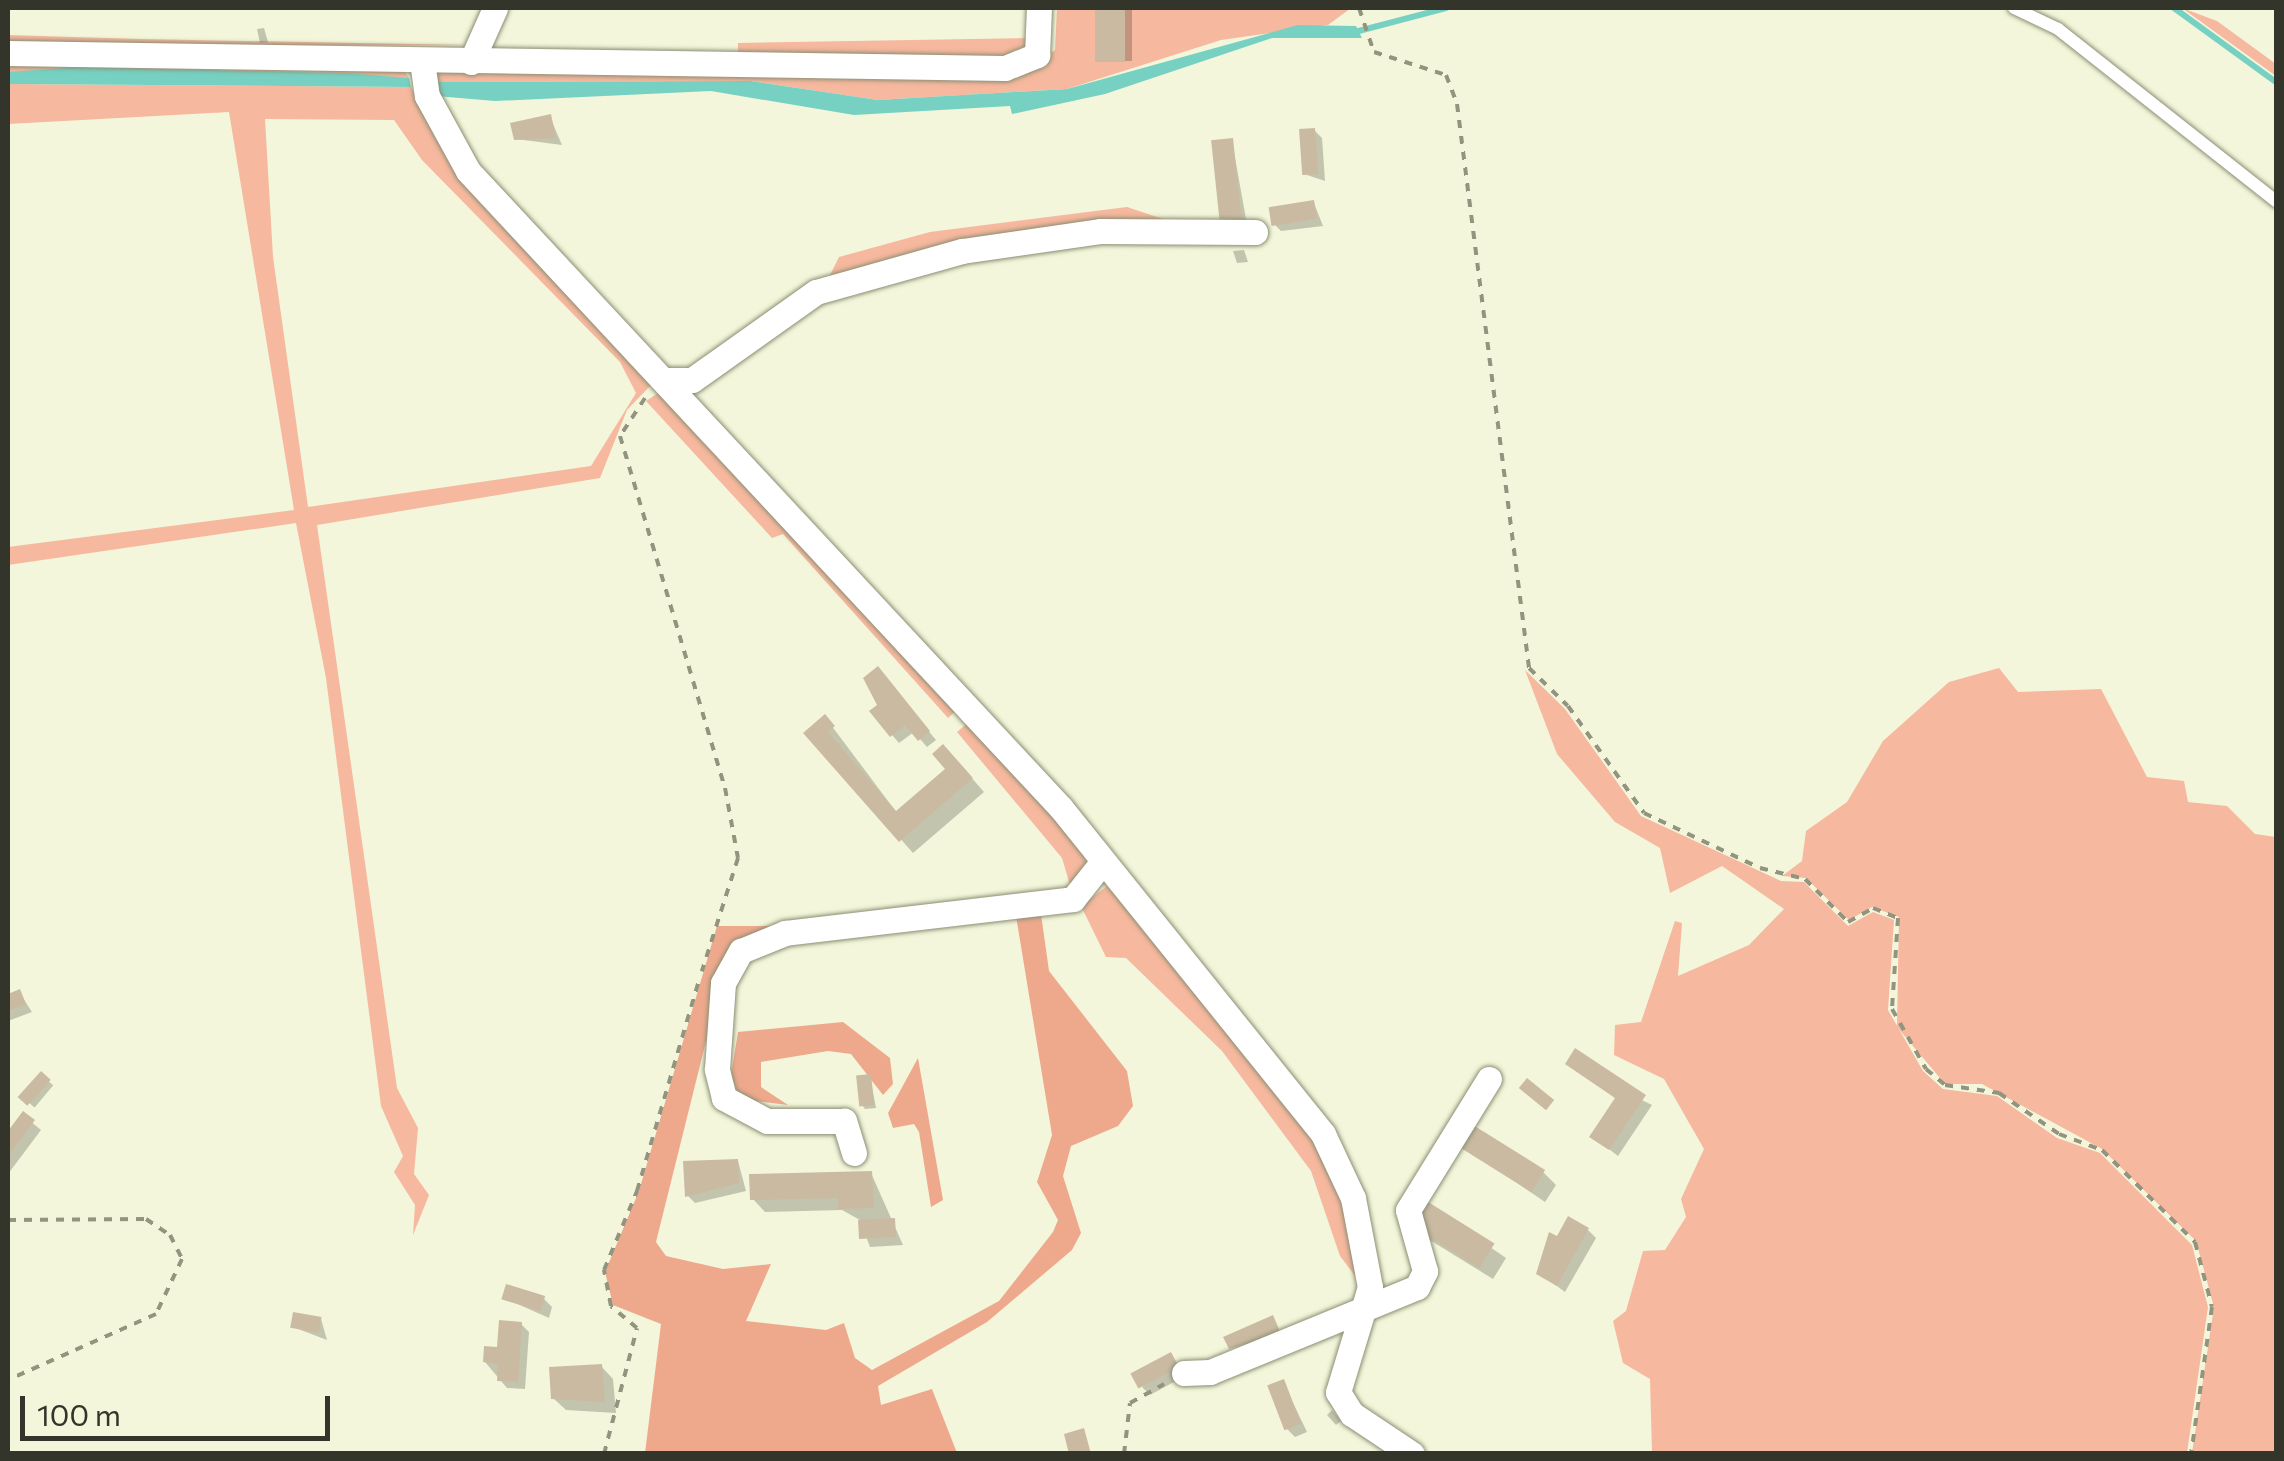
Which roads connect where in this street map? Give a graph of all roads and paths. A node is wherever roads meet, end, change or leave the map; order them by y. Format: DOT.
graph roads {
  1 [pos="495,8"];
  2 [pos="1040,8"];
  3 [pos="1359,8"];
  4 [pos="2014,8"];
  5 [pos="8,53"];
  6 [pos="470,62"];
  7 [pos="423,78"];
  8 [pos="2276,201"];
  9 [pos="1256,232"];
  10 [pos="664,380"];
  11 [pos="1100,865"];
  12 [pos="1489,1079"];
  13 [pos="854,1153"];
  14 [pos="8,1220"];
  15 [pos="1368,1310"];
  16 [pos="1184,1374"];
  17 [pos="8,1380"];
  18 [pos="85,1454"];
  19 [pos="110,1454"];
  20 [pos="604,1454"];
  21 [pos="1124,1454"];
  22 [pos="1412,1454"];
  23 [pos="2191,1454"];
  1 -- 6 [label="street"];
  2 -- 6 [label="street"];
  3 -- 23 [label="path"];
  4 -- 8 [label="lane"];
  5 -- 7 [label="street"];
  6 -- 7 [label="street"];
  7 -- 10 [label="street"];
  9 -- 10 [label="street"];
  10 -- 11 [label="street"];
  10 -- 20 [label="path"];
  11 -- 13 [label="street"];
  11 -- 15 [label="street"];
  12 -- 15 [label="street"];
  14 -- 17 [label="path"];
  15 -- 16 [label="street"];
  15 -- 22 [label="street"];
  16 -- 21 [label="path"];
  18 -- 19 [label="path"];
}
